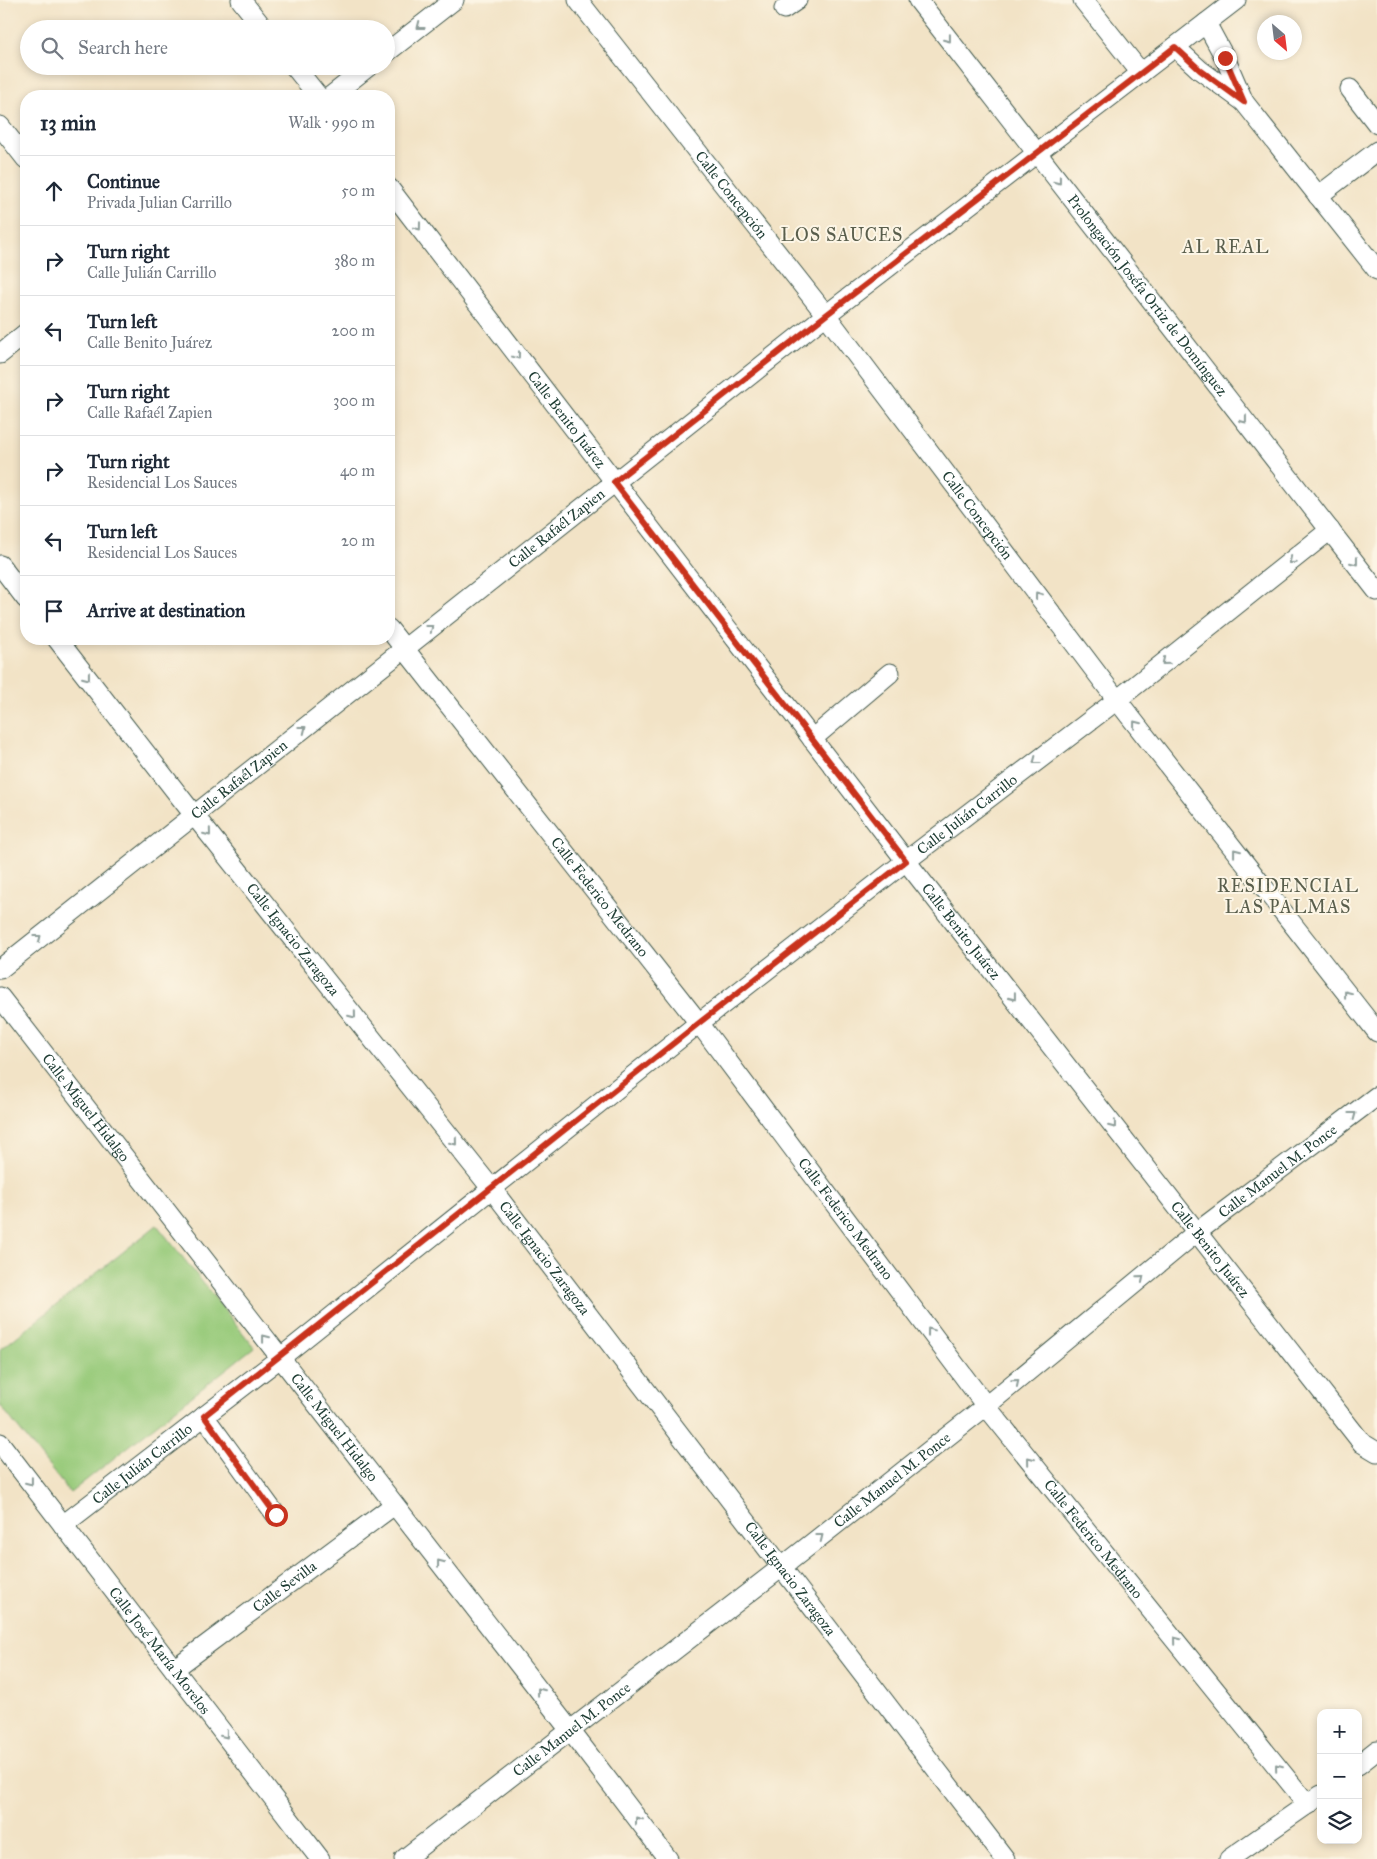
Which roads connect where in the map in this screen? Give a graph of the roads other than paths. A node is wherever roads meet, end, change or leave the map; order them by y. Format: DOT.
graph roads {
  1 [pos="241,0"];
  2 [pos="454,0"];
  3 [pos="578,0"];
  4 [pos="918,0"];
  5 [pos="1084,0"];
  6 [pos="1236,0"];
  7 [pos="257,20"];
  8 [pos="1206,23"];
  9 [pos="395,46"];
  10 [pos="1175,47"];
  11 [pos="1141,73"];
  12 [pos="301,75"];
  13 [pos="358,75"];
  14 [pos="313,90"];
  15 [pos="339,90"];
  16 [pos="1350,90"];
  17 [pos="1244,102"];
  18 [pos="1377,124"];
  19 [pos="0,126"];
  20 [pos="1377,151"];
  21 [pos="20,152"];
  22 [pos="1037,153"];
  23 [pos="395,196"];
  24 [pos="1318,196"];
  25 [pos="1374,259"];
  26 [pos="826,315"];
  27 [pos="20,338"];
  28 [pos="0,354"];
  29 [pos="614,482"];
  30 [pos="1330,530"];
  31 [pos="0,565"];
  32 [pos="1377,590"];
  33 [pos="20,591"];
  34 [pos="395,637"];
  35 [pos="62,645"];
  36 [pos="404,649"];
  37 [pos="890,673"];
  38 [pos="1117,700"];
  39 [pos="812,739"];
  40 [pos="194,815"];
  41 [pos="906,861"];
  42 [pos="0,969"];
  43 [pos="0,997"];
  44 [pos="699,1023"];
  45 [pos="1377,1032"];
  46 [pos="1377,1096"];
  47 [pos="491,1188"];
  48 [pos="1197,1232"];
  49 [pos="280,1358"];
  50 [pos="986,1406"];
  51 [pos="204,1416"];
  52 [pos="0,1443"];
  53 [pos="1377,1452"];
  54 [pos="394,1504"];
  55 [pos="276,1515"];
  56 [pos="63,1525"];
  57 [pos="782,1567"];
  58 [pos="174,1669"];
  59 [pos="569,1729"];
  60 [pos="1377,1750"];
  61 [pos="1362,1762"];
  62 [pos="1315,1800"];
  63 [pos="320,1859"];
  64 [pos="404,1859"];
  65 [pos="668,1859"];
  66 [pos="1005,1859"];
  67 [pos="1229,1859"];
  1 -- 7 [label="street"];
  2 -- 9 [label="street, one-way"];
  3 -- 26 [label="street, Calle Concepción"];
  4 -- 22 [label="street, Prolongación Joséfa Ortiz de Domínguez, one-way"];
  5 -- 11 [label="street"];
  6 -- 8 [label="street, Calle Rafaél Zapien"];
  8 -- 10 [label="street, Calle Rafaél Zapien"];
  8 -- 17 [label="street"];
  10 -- 11 [label="street, Calle Rafaél Zapien"];
  10 -- 17 [label="street"];
  11 -- 22 [label="street, Calle Rafaél Zapien"];
  12 -- 14 [label="street"];
  13 -- 15 [label="street"];
  16 -- 18 [label="street"];
  17 -- 24 [label="street"];
  19 -- 21 [label="street"];
  20 -- 24 [label="street"];
  22 -- 26 [label="street, Calle Rafaél Zapien"];
  22 -- 30 [label="street, Prolongación Joséfa Ortiz de Domínguez, one-way"];
  23 -- 29 [label="street, Calle Benito Juárez, one-way"];
  24 -- 25 [label="street"];
  26 -- 29 [label="street, Calle Rafaél Zapien"];
  38 -- 26 [label="street, Calle Concepción, one-way"];
  27 -- 28 [label="street"];
  36 -- 29 [label="street, Calle Rafaél Zapien, one-way"];
  29 -- 39 [label="street, Calle Benito Juárez"];
  30 -- 32 [label="street, Prolongación Joséfa Ortiz de Domínguez, one-way"];
  30 -- 38 [label="street, Calle Julián Carrillo, one-way"];
  31 -- 33 [label="street"];
  34 -- 36 [label="street, Calle Federico Medrano"];
  35 -- 40 [label="street, Calle Ignacio Zaragoza, one-way"];
  40 -- 36 [label="street, Calle Rafaél Zapien, one-way"];
  36 -- 44 [label="street, Calle Federico Medrano"];
  37 -- 39 [label="street"];
  38 -- 41 [label="street, Calle Julián Carrillo, one-way"];
  45 -- 38 [label="street, Calle Concepción, one-way"];
  39 -- 41 [label="street, Calle Benito Juárez"];
  42 -- 40 [label="street, Calle Rafaél Zapien, one-way"];
  40 -- 47 [label="street, Calle Ignacio Zaragoza, one-way"];
  41 -- 44 [label="street, Calle Julián Carrillo"];
  41 -- 48 [label="street, Calle Benito Juárez, one-way"];
  49 -- 43 [label="street, Calle Miguel Hidalgo, one-way"];
  44 -- 47 [label="street, Calle Julián Carrillo"];
  50 -- 44 [label="street, Calle Federico Medrano, one-way"];
  48 -- 46 [label="street, Calle Manuel M. Ponce, one-way"];
  47 -- 49 [label="street, Calle Julián Carrillo"];
  47 -- 57 [label="street, Calle Ignacio Zaragoza"];
  50 -- 48 [label="street, Calle Manuel M. Ponce, one-way"];
  48 -- 53 [label="street, Calle Benito Juárez"];
  49 -- 51 [label="street, Calle Julián Carrillo"];
  49 -- 54 [label="street, Calle Miguel Hidalgo"];
  57 -- 50 [label="street, Calle Manuel M. Ponce, one-way"];
  62 -- 50 [label="street, Calle Federico Medrano, one-way"];
  51 -- 55 [label="street"];
  51 -- 56 [label="street, Calle Julián Carrillo"];
  52 -- 56 [label="street, Calle José María Morelos, one-way"];
  54 -- 58 [label="street, Calle Sevilla"];
  59 -- 54 [label="street, Calle Miguel Hidalgo, one-way"];
  56 -- 58 [label="street, Calle José María Morelos"];
  57 -- 59 [label="street, Calle Manuel M. Ponce"];
  57 -- 66 [label="street, Calle Ignacio Zaragoza"];
  58 -- 63 [label="street, Calle José María Morelos, one-way"];
  59 -- 64 [label="street, Calle Manuel M. Ponce"];
  65 -- 59 [label="street, Calle Miguel Hidalgo, one-way"];
  60 -- 61 [label="street"];
  62 -- 67 [label="street"];
}
